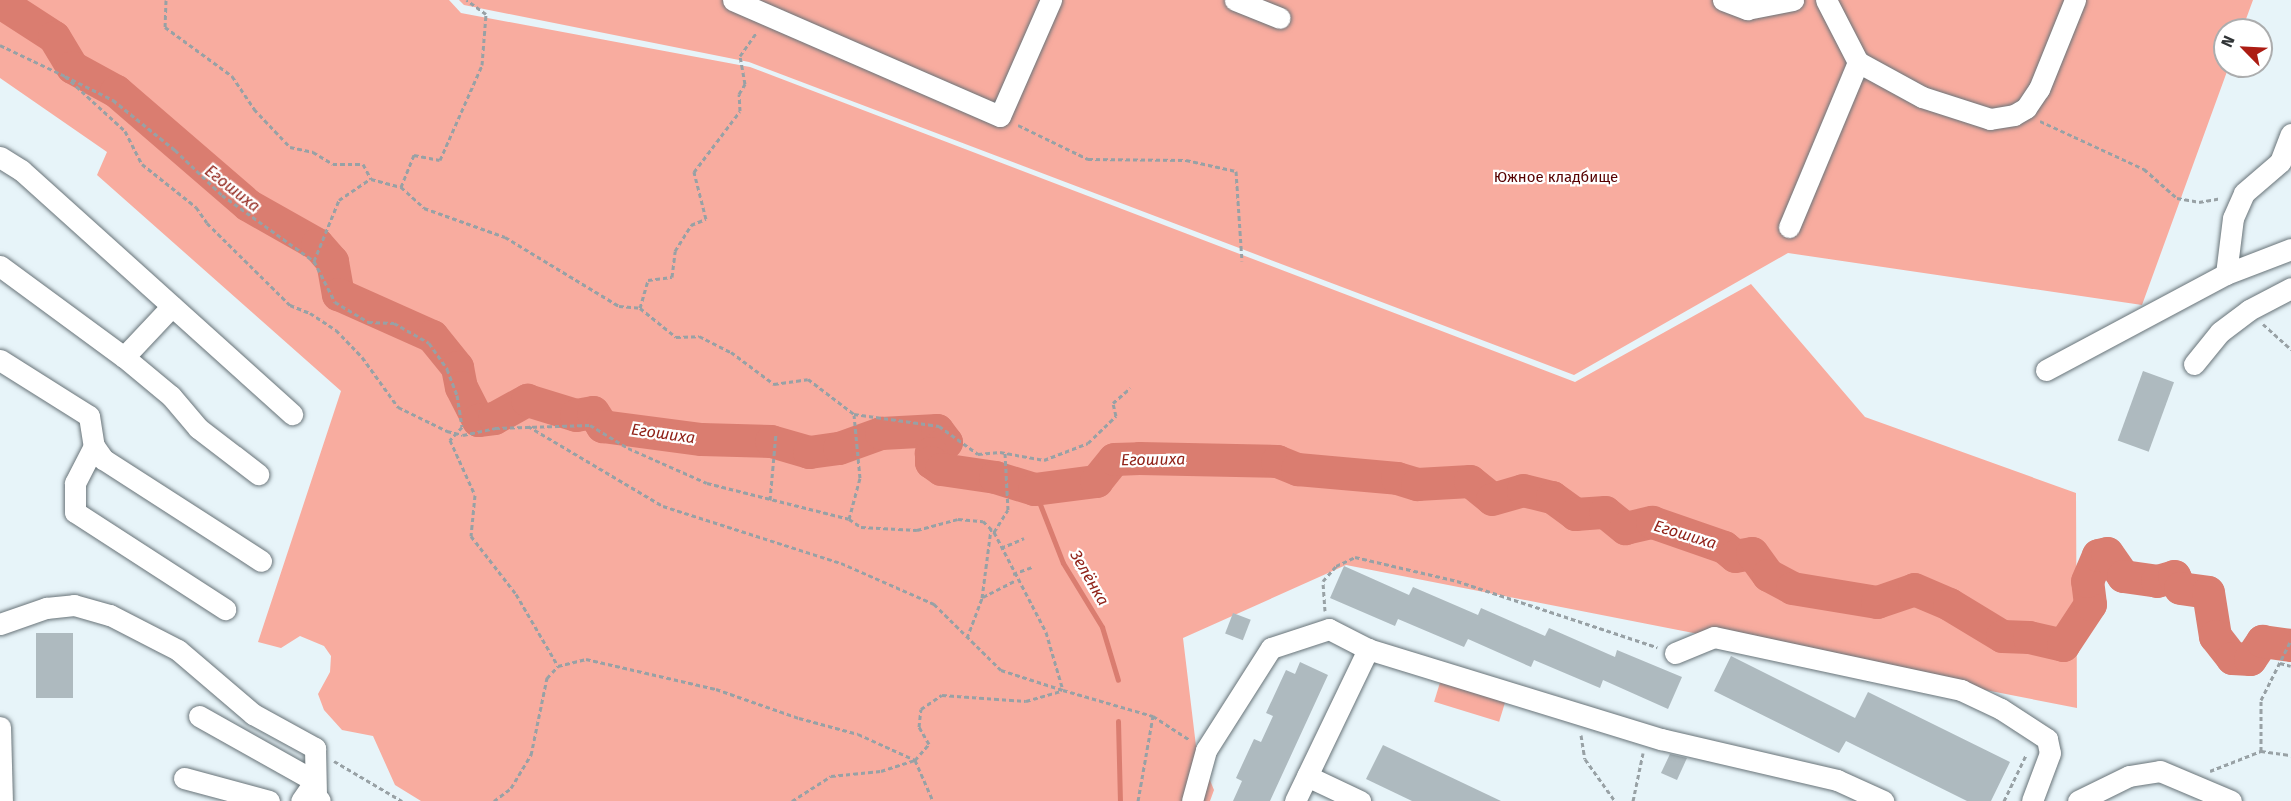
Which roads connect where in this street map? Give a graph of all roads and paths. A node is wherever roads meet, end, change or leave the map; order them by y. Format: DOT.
graph roads {
  1 [pos="166,0"];
  2 [pos="467,0"];
  3 [pos="733,0"];
  4 [pos="1051,0"];
  5 [pos="1235,0"];
  6 [pos="1723,0"];
  7 [pos="1793,0"];
  8 [pos="1826,0"];
  9 [pos="2075,0"];
  10 [pos="769,16"];
  11 [pos="1280,18"];
  12 [pos="0,45"];
  13 [pos="1858,62"];
  14 [pos="65,76"];
  15 [pos="2026,108"];
  16 [pos="1000,116"];
  17 [pos="2291,134"];
  18 [pos="0,158"];
  19 [pos="371,179"];
  20 [pos="401,187"];
  21 [pos="2244,193"];
  22 [pos="1789,227"];
  23 [pos="2291,249"];
  24 [pos="315,261"];
  25 [pos="1242,261"];
  26 [pos="0,266"];
  27 [pos="2226,273"];
  28 [pos="2291,288"];
  29 [pos="172,306"];
  30 [pos="640,308"];
  31 [pos="2249,310"];
  32 [pos="2291,349"];
  33 [pos="124,357"];
  34 [pos="0,360"];
  35 [pos="2194,364"];
  36 [pos="2046,370"];
  37 [pos="1130,388"];
  38 [pos="292,414"];
  39 [pos="854,414"];
  40 [pos="528,426"];
  41 [pos="776,433"];
  42 [pos="457,434"];
  43 [pos="94,446"];
  44 [pos="1005,453"];
  45 [pos="258,474"];
  46 [pos="770,500"];
  47 [pos="849,519"];
  48 [pos="992,531"];
  49 [pos="1024,538"];
  50 [pos="1001,548"];
  51 [pos="261,561"];
  52 [pos="1032,567"];
  53 [pos="1012,574"];
  54 [pos="1016,580"];
  55 [pos="982,597"];
  56 [pos="225,609"];
  57 [pos="0,624"];
  58 [pos="1329,629"];
  59 [pos="967,638"];
  60 [pos="2291,640"];
  61 [pos="1368,648"];
  62 [pos="1675,653"];
  63 [pos="2280,663"];
  64 [pos="558,666"];
  65 [pos="2291,666"];
  66 [pos="1063,690"];
  67 [pos="1578,711"];
  68 [pos="199,716"];
  69 [pos="1153,716"];
  70 [pos="0,727"];
  71 [pos="1198,745"];
  72 [pos="315,748"];
  73 [pos="2261,751"];
  74 [pos="2026,755"];
  75 [pos="2291,755"];
  76 [pos="915,760"];
  77 [pos="1638,773"];
  78 [pos="1307,776"];
  79 [pos="184,778"];
  80 [pos="2185,781"];
  81 [pos="317,791"];
  82 [pos="2,801"];
  83 [pos="269,801"];
  84 [pos="301,801"];
  85 [pos="402,801"];
  86 [pos="494,801"];
  87 [pos="792,801"];
  88 [pos="933,801"];
  89 [pos="1138,801"];
  90 [pos="1192,801"];
  91 [pos="1295,801"];
  92 [pos="1360,801"];
  93 [pos="1616,801"];
  94 [pos="1633,801"];
  95 [pos="1883,801"];
  96 [pos="2004,801"];
  97 [pos="2032,801"];
  98 [pos="2078,801"];
  99 [pos="2231,801"];
  1 -- 19 [label="path"];
  2 -- 20 [label="path"];
  3 -- 10 [label="street"];
  4 -- 16 [label="street"];
  5 -- 11 [label="street"];
  6 -- 7 [label="street"];
  8 -- 13 [label="street"];
  9 -- 15 [label="street"];
  10 -- 16 [label="street"];
  10 -- 30 [label="path"];
  12 -- 14 [label="path"];
  13 -- 15 [label="street"];
  13 -- 22 [label="street"];
  14 -- 24 [label="path"];
  14 -- 42 [label="path, bridge"];
  15 -- 21 [label="path"];
  16 -- 25 [label="path"];
  17 -- 21 [label="street"];
  18 -- 29 [label="street"];
  19 -- 20 [label="path"];
  19 -- 24 [label="path"];
  20 -- 30 [label="path"];
  21 -- 27 [label="street"];
  23 -- 27 [label="street"];
  24 -- 42 [label="path"];
  26 -- 33 [label="street"];
  27 -- 36 [label="street"];
  28 -- 31 [label="street"];
  29 -- 33 [label="street"];
  29 -- 38 [label="street"];
  30 -- 39 [label="path"];
  31 -- 32 [label="path"];
  31 -- 35 [label="street"];
  33 -- 45 [label="street"];
  34 -- 43 [label="street"];
  37 -- 44 [label="path"];
  39 -- 44 [label="path"];
  39 -- 47 [label="path"];
  40 -- 42 [label="path, bridge"];
  40 -- 46 [label="path, bridge"];
  40 -- 59 [label="path"];
  41 -- 46 [label="path"];
  42 -- 64 [label="path"];
  43 -- 51 [label="street"];
  43 -- 56 [label="street"];
  44 -- 48 [label="path"];
  46 -- 47 [label="path, bridge"];
  47 -- 48 [label="path, bridge"];
  48 -- 50 [label="path, bridge"];
  48 -- 55 [label="path"];
  49 -- 50 [label="path"];
  50 -- 53 [label="path, bridge"];
  52 -- 53 [label="path"];
  53 -- 54 [label="path, bridge"];
  54 -- 55 [label="path"];
  54 -- 66 [label="path, bridge"];
  55 -- 59 [label="path"];
  57 -- 72 [label="street"];
  58 -- 61 [label="street"];
  58 -- 62 [label="path"];
  58 -- 90 [label="street"];
  59 -- 66 [label="path"];
  60 -- 63 [label="path"];
  61 -- 67 [label="street"];
  61 -- 78 [label="street"];
  62 -- 97 [label="street"];
  63 -- 65 [label="path"];
  63 -- 73 [label="path"];
  64 -- 76 [label="path"];
  64 -- 86 [label="path"];
  66 -- 69 [label="path, bridge"];
  66 -- 76 [label="path"];
  67 -- 93 [label="path"];
  67 -- 95 [label="street"];
  68 -- 81 [label="street"];
  69 -- 71 [label="path"];
  69 -- 89 [label="path"];
  70 -- 82 [label="street"];
  72 -- 81 [label="street"];
  72 -- 85 [label="path"];
  73 -- 75 [label="path"];
  73 -- 80 [label="path"];
  74 -- 96 [label="path"];
  76 -- 87 [label="path"];
  76 -- 88 [label="path"];
  77 -- 94 [label="path"];
  78 -- 91 [label="street"];
  78 -- 92 [label="street"];
  79 -- 83 [label="street"];
  80 -- 98 [label="street"];
  80 -- 99 [label="street"];
  81 -- 84 [label="street"];
}
